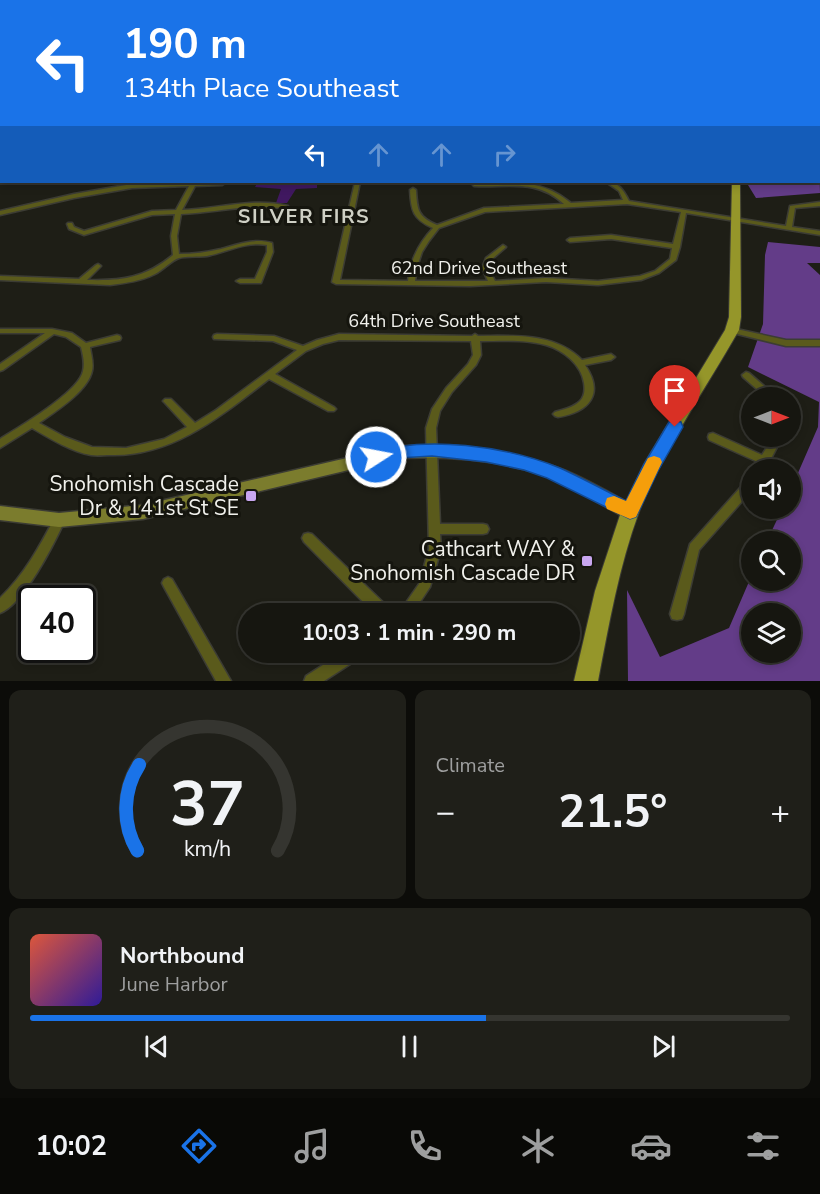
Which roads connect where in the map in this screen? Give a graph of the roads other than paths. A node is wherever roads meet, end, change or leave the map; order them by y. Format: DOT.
graph roads {
  1 [pos="192,183"];
  2 [pos="222,183"];
  3 [pos="357,183"];
  4 [pos="610,183"];
  5 [pos="736,183"];
  6 [pos="476,185"];
  7 [pos="129,187"];
  8 [pos="413,190"];
  9 [pos="126,195"];
  10 [pos="627,202"];
  11 [pos="820,204"];
  12 [pos="570,205"];
  13 [pos="286,207"];
  14 [pos="684,211"];
  15 [pos="178,212"];
  16 [pos="0,213"];
  17 [pos="736,220"];
  18 [pos="70,224"];
  19 [pos="437,227"];
  20 [pos="789,228"];
  21 [pos="820,233"];
  22 [pos="570,240"];
  23 [pos="503,247"];
  24 [pos="677,247"];
  25 [pos="176,256"];
  26 [pos="98,266"];
  27 [pos="0,278"];
  28 [pos="240,281"];
  29 [pos="80,282"];
  30 [pos="492,282"];
  31 [pos="411,283"];
  32 [pos="732,330"];
  33 [pos="0,331"];
  34 [pos="52,332"];
  35 [pos="217,337"];
  36 [pos="475,337"];
  37 [pos="117,338"];
  38 [pos="820,343"];
  39 [pos="85,346"];
  40 [pos="303,349"];
  41 [pos="611,357"];
  42 [pos="581,363"];
  43 [pos="0,368"];
  44 [pos="269,375"];
  45 [pos="746,375"];
  46 [pos="761,387"];
  47 [pos="168,401"];
  48 [pos="331,409"];
  49 [pos="558,414"];
  50 [pos="32,423"];
  51 [pos="194,428"];
  52 [pos="713,437"];
  53 [pos="0,444"];
  54 [pos="432,450"];
  55 [pos="752,459"];
  56 [pos="741,495"];
  57 [pos="630,512"];
  58 [pos="0,513"];
  59 [pos="60,520"];
  60 [pos="435,529"];
  61 [pos="483,530"];
  62 [pos="308,538"];
  63 [pos="168,583"];
  64 [pos="374,603"];
  65 [pos="412,603"];
  66 [pos="0,607"];
  67 [pos="677,614"];
  68 [pos="339,663"];
  69 [pos="224,681"];
  70 [pos="311,681"];
  71 [pos="586,681"];
  1 -- 2 [label="street"];
  1 -- 7 [label="street"];
  1 -- 15 [label="street"];
  3 -- 31 [label="street, 62nd Drive Southeast"];
  4 -- 10 [label="street"];
  5 -- 17 [label="main road"];
  6 -- 12 [label="street"];
  7 -- 9 [label="street"];
  7 -- 16 [label="street"];
  8 -- 19 [label="street"];
  10 -- 12 [label="street"];
  10 -- 14 [label="street"];
  11 -- 20 [label="street"];
  12 -- 19 [label="street"];
  13 -- 15 [label="street"];
  14 -- 17 [label="street"];
  14 -- 24 [label="street"];
  15 -- 18 [label="street"];
  15 -- 25 [label="street"];
  17 -- 20 [label="street"];
  17 -- 32 [label="main road"];
  19 -- 31 [label="street"];
  20 -- 21 [label="street"];
  22 -- 24 [label="street"];
  23 -- 30 [label="street"];
  24 -- 30 [label="street, 62nd Drive Southeast"];
  25 -- 28 [label="street"];
  25 -- 29 [label="street"];
  26 -- 29 [label="street"];
  27 -- 29 [label="street"];
  30 -- 31 [label="street, 62nd Drive Southeast"];
  32 -- 38 [label="street"];
  32 -- 57 [label="main road"];
  33 -- 34 [label="street"];
  34 -- 39 [label="street"];
  34 -- 43 [label="street"];
  35 -- 40 [label="street"];
  36 -- 40 [label="street, 64th Drive Southeast"];
  36 -- 42 [label="street, 64th Drive Southeast"];
  36 -- 54 [label="street"];
  37 -- 39 [label="street"];
  39 -- 50 [label="street"];
  40 -- 44 [label="street, 64th Drive Southeast"];
  41 -- 42 [label="street"];
  42 -- 49 [label="street"];
  44 -- 48 [label="street"];
  44 -- 51 [label="street, 64th Drive Southeast"];
  45 -- 46 [label="street"];
  47 -- 51 [label="street"];
  50 -- 51 [label="street, 64th Drive Southeast"];
  50 -- 53 [label="street"];
  52 -- 55 [label="street"];
  54 -- 57 [label="street"];
  54 -- 59 [label="street"];
  54 -- 60 [label="street"];
  56 -- 67 [label="street"];
  57 -- 71 [label="main road"];
  58 -- 59 [label="street"];
  59 -- 66 [label="street"];
  60 -- 61 [label="street"];
  60 -- 65 [label="street"];
  62 -- 64 [label="street"];
  63 -- 69 [label="street"];
  68 -- 70 [label="street"];
}
